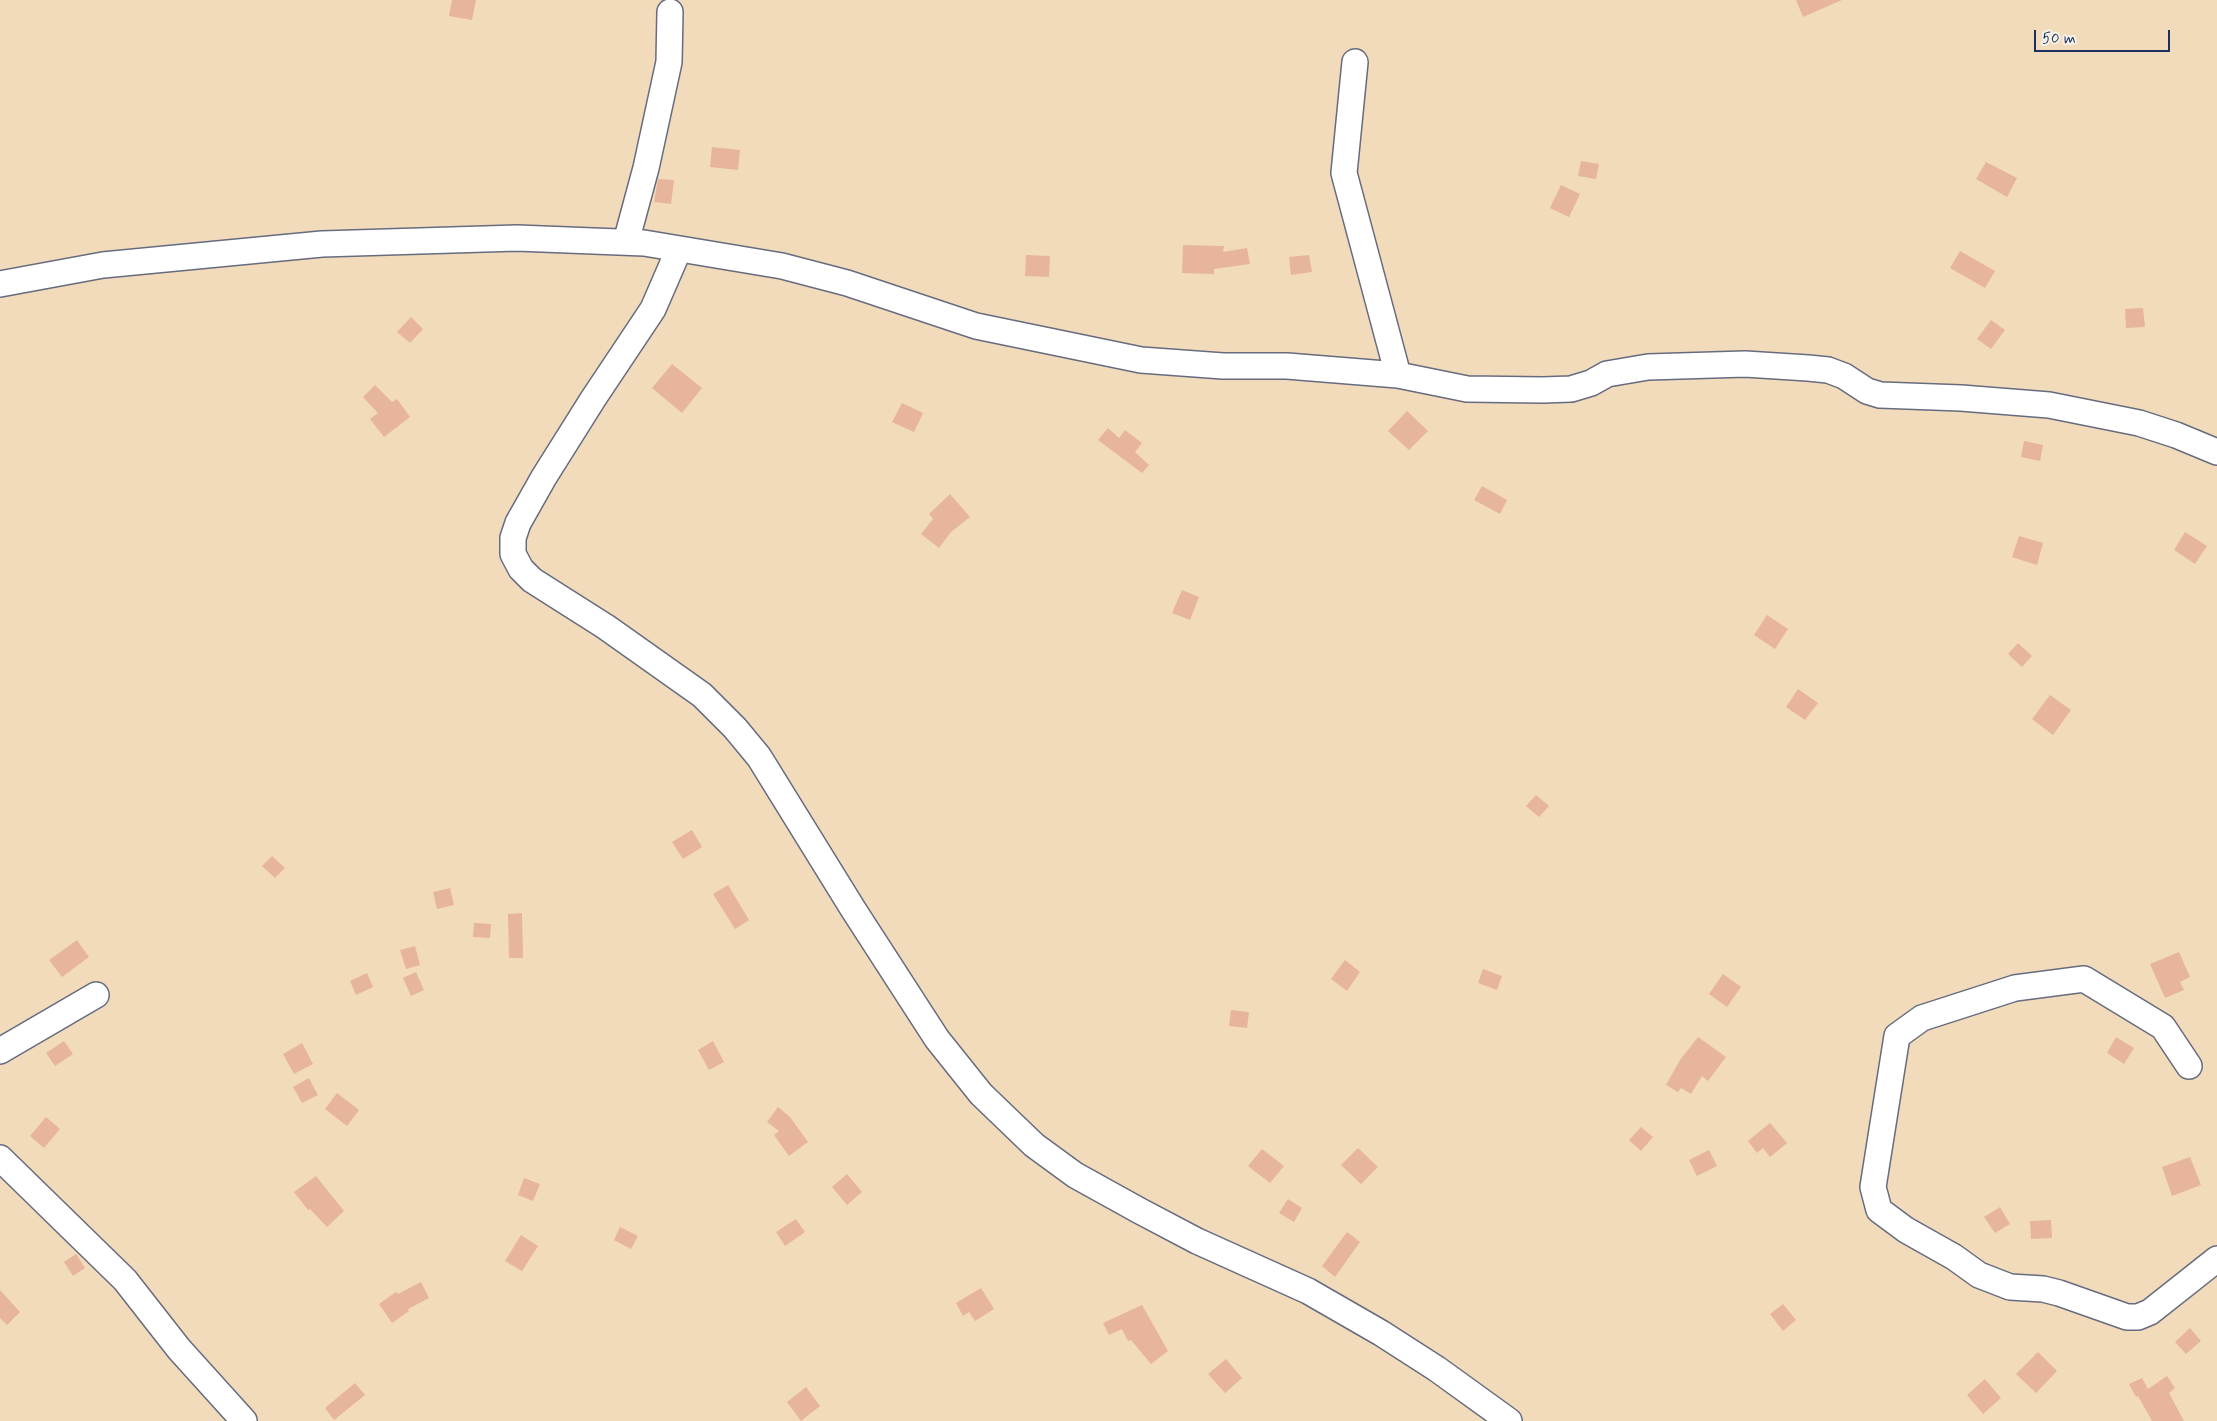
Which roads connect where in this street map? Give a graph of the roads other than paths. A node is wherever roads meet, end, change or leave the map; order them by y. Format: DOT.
graph roads {
  1 [pos="670,12"];
  2 [pos="1354,62"];
  3 [pos="626,242"];
  4 [pos="679,249"];
  5 [pos="0,284"];
  6 [pos="1398,375"];
  7 [pos="2217,452"];
  8 [pos="96,995"];
  9 [pos="0,1050"];
  10 [pos="2189,1066"];
  11 [pos="0,1158"];
  12 [pos="2217,1259"];
  13 [pos="244,1421"];
  14 [pos="1509,1421"];
  1 -- 3 [label="street"];
  2 -- 6 [label="street"];
  3 -- 4 [label="street"];
  3 -- 5 [label="street"];
  4 -- 6 [label="street"];
  4 -- 14 [label="street"];
  6 -- 7 [label="street"];
  8 -- 9 [label="street"];
  10 -- 12 [label="street"];
  11 -- 13 [label="street"];
}
